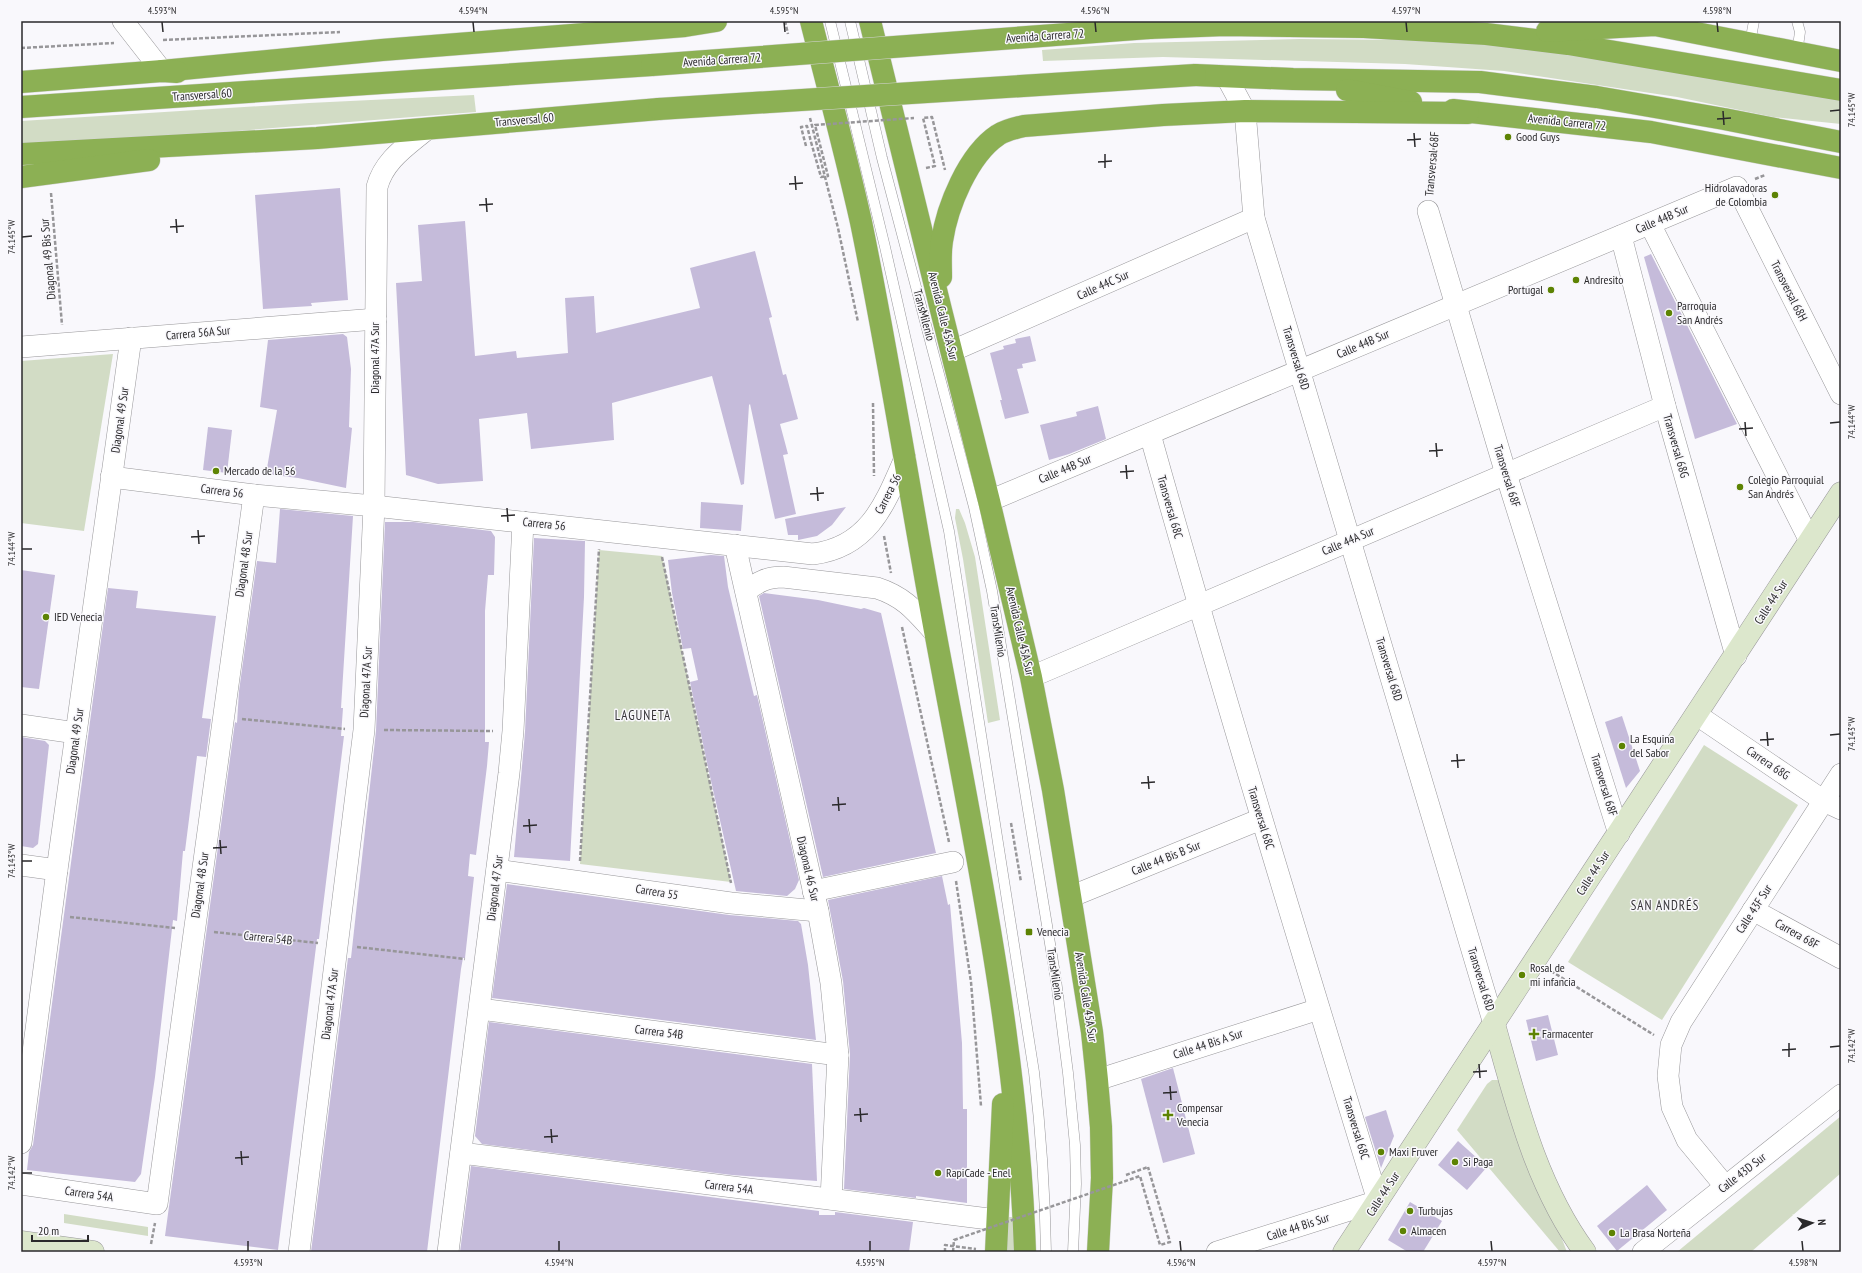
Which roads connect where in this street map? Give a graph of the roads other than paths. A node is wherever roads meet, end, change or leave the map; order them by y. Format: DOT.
graph roads {
  1 [pos="123,21"];
  2 [pos="716,21"];
  3 [pos="811,21"];
  4 [pos="830,21"];
  5 [pos="850,21"];
  6 [pos="870,21"];
  7 [pos="1632,21"];
  8 [pos="1754,21"];
  9 [pos="1797,21"];
  10 [pos="1657,23"];
  11 [pos="1486,34"];
  12 [pos="1750,43"];
  13 [pos="1797,52"];
  14 [pos="1841,61"];
  15 [pos="652,65"];
  16 [pos="162,71"];
  17 [pos="1226,76"];
  18 [pos="1293,79"];
  19 [pos="21,82"];
  20 [pos="384,83"];
  21 [pos="1841,90"];
  22 [pos="21,107"];
  23 [pos="658,109"];
  24 [pos="1245,111"];
  25 [pos="1468,113"];
  26 [pos="427,129"];
  27 [pos="317,138"];
  28 [pos="1841,142"];
  29 [pos="21,154"];
  30 [pos="1839,172"];
  31 [pos="21,177"];
  32 [pos="1737,187"];
  33 [pos="1428,211"];
  34 [pos="1254,218"];
  35 [pos="1650,224"];
  36 [pos="1621,236"];
  37 [pos="1456,305"];
  38 [pos="941,310"];
  39 [pos="376,319"];
  40 [pos="131,338"];
  41 [pos="21,347"];
  42 [pos="952,351"];
  43 [pos="1299,371"];
  44 [pos="1841,394"];
  45 [pos="1665,406"];
  46 [pos="1150,434"];
  47 [pos="905,458"];
  48 [pos="1506,474"];
  49 [pos="112,476"];
  50 [pos="1841,493"];
  51 [pos="254,495"];
  52 [pos="989,501"];
  53 [pos="374,506"];
  54 [pos="523,522"];
  55 [pos="1350,540"];
  56 [pos="1810,541"];
  57 [pos="735,545"];
  58 [pos="746,591"];
  59 [pos="1198,606"];
  60 [pos="935,633"];
  61 [pos="1736,656"];
  62 [pos="1031,676"];
  63 [pos="1697,715"];
  64 [pos="21,725"];
  65 [pos="76,733"];
  66 [pos="1841,774"];
  67 [pos="1832,805"];
  68 [pos="1261,819"];
  69 [pos="1619,834"];
  70 [pos="953,862"];
  71 [pos="21,865"];
  72 [pos="57,870"];
  73 [pos="498,870"];
  74 [pos="1070,896"];
  75 [pos="816,901"];
  76 [pos="1753,910"];
  77 [pos="1841,958"];
  78 [pos="480,1009"];
  79 [pos="1319,1009"];
  80 [pos="1494,1024"];
  81 [pos="1007,1035"];
  82 [pos="838,1055"];
  83 [pos="1097,1080"];
  84 [pos="1841,1095"];
  85 [pos="21,1143"];
  86 [pos="461,1153"];
  87 [pos="21,1184"];
  88 [pos="1726,1186"];
  89 [pos="830,1199"];
  90 [pos="1378,1201"];
  91 [pos="157,1204"];
  92 [pos="987,1235"];
  93 [pos="21,1242"];
  94 [pos="93,1252"];
  95 [pos="299,1252"];
  96 [pos="448,1252"];
  97 [pos="1026,1252"];
  98 [pos="1046,1252"];
  99 [pos="1073,1252"];
  100 [pos="1098,1252"];
  101 [pos="1217,1252"];
  102 [pos="1344,1252"];
  103 [pos="1585,1252"];
  104 [pos="1643,1252"];
  1 -- 16 [label="street"];
  2 -- 16 [label="highway"];
  3 -- 47 [label="highway"];
  4 -- 98 [label="lane, TransMilenio"];
  5 -- 99 [label="lane, TransMilenio"];
  6 -- 38 [label="highway, Avenida Calle 45A Sur"];
  7 -- 10 [label="highway"];
  8 -- 12 [label="lane"];
  9 -- 13 [label="lane"];
  10 -- 11 [label="highway, Avenida Carrera 72"];
  10 -- 12 [label="highway, Avenida Carrera 72"];
  11 -- 15 [label="highway, Avenida Carrera 72, bridge"];
  11 -- 21 [label="highway, Avenida Carrera 72"];
  12 -- 13 [label="highway, Avenida Carrera 72"];
  13 -- 14 [label="highway, Avenida Carrera 72"];
  15 -- 20 [label="highway, Transversal 60"];
  16 -- 19 [label="highway, Transversal 60"];
  16 -- 20 [label="highway, Transversal 60"];
  17 -- 18 [label="highway, Avenida Carrera 72"];
  17 -- 23 [label="highway, Avenida Carrera 72, bridge"];
  17 -- 24 [label="street, Transversal 68D"];
  18 -- 25 [label="highway, Avenida Carrera 72"];
  18 -- 28 [label="highway, Avenida Carrera 72"];
  20 -- 22 [label="highway, Transversal 60"];
  23 -- 26 [label="highway, Transversal 60"];
  24 -- 25 [label="highway"];
  24 -- 34 [label="street, Transversal 68D"];
  24 -- 38 [label="highway"];
  25 -- 30 [label="highway, Avenida Carrera 72"];
  26 -- 27 [label="highway, Transversal 60"];
  26 -- 39 [label="street, Diagonal 47A Sur"];
  27 -- 29 [label="highway, Transversal 60"];
  27 -- 31 [label="highway, Transversal 60"];
  32 -- 35 [label="street, Calle 44B Sur"];
  32 -- 44 [label="street, Transversal 68H"];
  33 -- 37 [label="street, Transversal 68F"];
  34 -- 42 [label="street, Calle 44C Sur"];
  34 -- 43 [label="street, Transversal 68D"];
  35 -- 36 [label="street, Calle 44B Sur"];
  35 -- 56 [label="street"];
  36 -- 37 [label="street, Calle 44B Sur"];
  36 -- 45 [label="street, Transversal 68G"];
  37 -- 43 [label="street, Calle 44B Sur"];
  37 -- 48 [label="street, Transversal 68F"];
  38 -- 42 [label="highway, Avenida Calle 45A Sur"];
  39 -- 40 [label="street, Carrera 56A Sur"];
  39 -- 53 [label="street, Diagonal 47A Sur"];
  40 -- 41 [label="street, Carrera 56A Sur"];
  40 -- 49 [label="street, Diagonal 49 Sur"];
  42 -- 52 [label="highway, Avenida Calle 45A Sur"];
  43 -- 46 [label="street, Calle 44B Sur"];
  43 -- 55 [label="street, Transversal 68D"];
  45 -- 48 [label="street, Calle 44A Sur"];
  45 -- 61 [label="street, Transversal 68G"];
  46 -- 52 [label="street, Calle 44B Sur"];
  46 -- 59 [label="street, Transversal 68C"];
  47 -- 57 [label="street, Carrera 56"];
  47 -- 60 [label="highway"];
  48 -- 55 [label="street, Calle 44A Sur"];
  48 -- 69 [label="street, Transversal 68F"];
  49 -- 51 [label="street, Carrera 56"];
  49 -- 65 [label="street, Diagonal 49 Sur"];
  50 -- 56 [label="street, Calle 44 Sur"];
  51 -- 53 [label="street, Carrera 56"];
  51 -- 91 [label="street, Diagonal 48 Sur"];
  52 -- 62 [label="highway, Avenida Calle 45A Sur"];
  53 -- 54 [label="street, Carrera 56"];
  53 -- 95 [label="street, Diagonal 47A Sur"];
  54 -- 57 [label="street, Carrera 56"];
  54 -- 73 [label="street, Diagonal 47 Sur"];
  55 -- 59 [label="street, Calle 44A Sur"];
  55 -- 80 [label="street, Transversal 68D"];
  56 -- 61 [label="street, Calle 44 Sur"];
  57 -- 58 [label="street, Diagonal 46 Sur"];
  58 -- 60 [label="street"];
  58 -- 75 [label="street, Diagonal 46 Sur"];
  59 -- 62 [label="street, Calle 44A Sur"];
  59 -- 68 [label="street, Transversal 68C"];
  60 -- 81 [label="highway"];
  61 -- 63 [label="street, Calle 44 Sur"];
  62 -- 74 [label="highway, Avenida Calle 45A Sur"];
  63 -- 67 [label="street, Carrera 68G"];
  63 -- 69 [label="street, Calle 44 Sur"];
  64 -- 65 [label="street"];
  65 -- 72 [label="street, Diagonal 49 Sur"];
  66 -- 67 [label="street, Calle 43F Sur"];
  67 -- 76 [label="street, Calle 43F Sur"];
  68 -- 74 [label="street, Calle 44 Bis B Sur"];
  68 -- 79 [label="street, Transversal 68C"];
  69 -- 80 [label="street, Calle 44 Sur"];
  70 -- 75 [label="street, Carrera 55"];
  71 -- 72 [label="street"];
  72 -- 85 [label="street, Diagonal 49 Sur"];
  73 -- 75 [label="street, Carrera 55"];
  73 -- 78 [label="street, Diagonal 47 Sur"];
  74 -- 83 [label="highway, Avenida Calle 45A Sur"];
  75 -- 82 [label="street, Diagonal 46 Sur"];
  76 -- 77 [label="street, Carrera 68F"];
  76 -- 88 [label="street, Calle 43F Sur"];
  78 -- 82 [label="street, Carrera 54B"];
  78 -- 86 [label="street, Diagonal 47 Sur"];
  79 -- 83 [label="street, Calle 44 Bis A Sur"];
  79 -- 90 [label="street, Transversal 68C"];
  80 -- 90 [label="street, Calle 44 Sur"];
  80 -- 103 [label="street, Transversal 68D"];
  81 -- 92 [label="highway"];
  81 -- 97 [label="highway"];
  82 -- 89 [label="street, Diagonal 46 Sur"];
  83 -- 100 [label="highway, Avenida Calle 45A Sur"];
  84 -- 88 [label="street, Calle 43D Sur"];
  86 -- 89 [label="street, Carrera 54A"];
  86 -- 96 [label="street, Diagonal 47 Sur"];
  87 -- 91 [label="street, Carrera 54A"];
  88 -- 104 [label="street, Calle 43D Sur"];
  89 -- 92 [label="street, Carrera 54A"];
  90 -- 101 [label="street, Calle 44 Bis Sur"];
  90 -- 102 [label="street, Calle 44 Sur"];
  93 -- 94 [label="street"];
}
